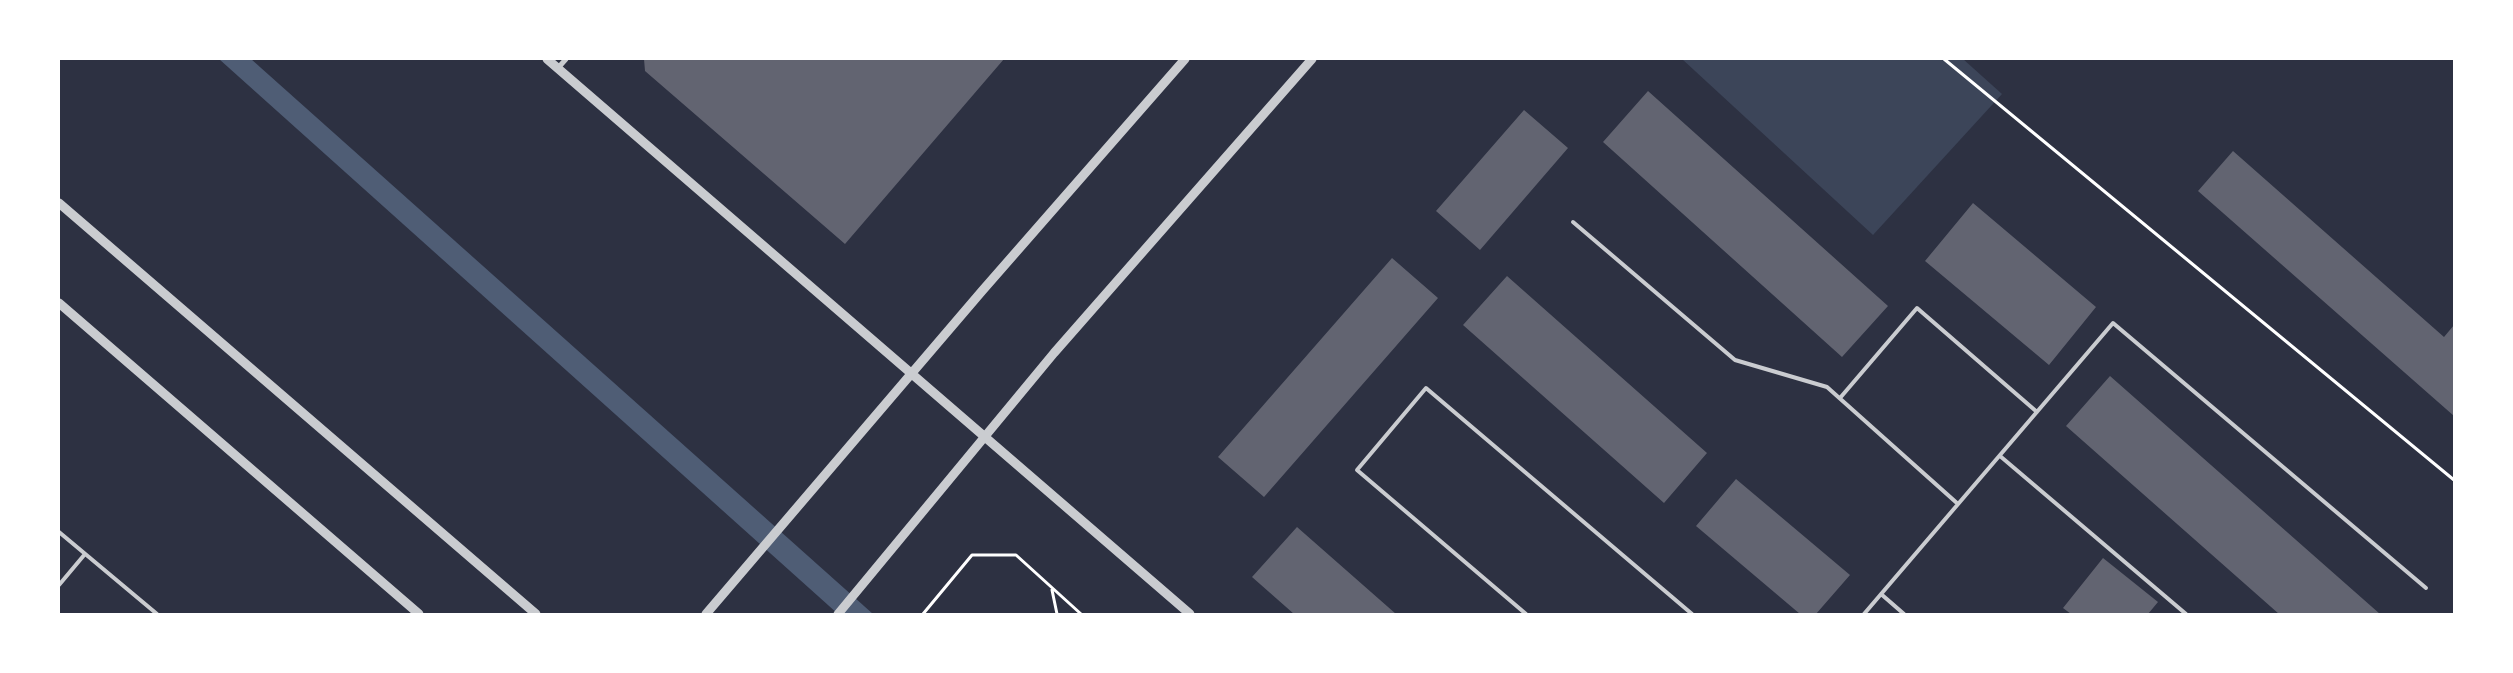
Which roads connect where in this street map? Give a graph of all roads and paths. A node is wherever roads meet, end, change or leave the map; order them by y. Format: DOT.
graph roads {
  1 [pos="547,59"];
  2 [pos="566,59"];
  3 [pos="1184,59"];
  4 [pos="1312,59"];
  5 [pos="1944,59"];
  6 [pos="558,68"];
  7 [pos="59,203"];
  8 [pos="1572,222"];
  9 [pos="59,303"];
  10 [pos="911,374"];
  11 [pos="1840,398"];
  12 [pos="2037,412"];
  13 [pos="986,437"];
  14 [pos="2000,456"];
  15 [pos="2454,480"];
  16 [pos="1958,504"];
  17 [pos="59,532"];
  18 [pos="85,554"];
  19 [pos="59,585"];
  20 [pos="2426,588"];
  21 [pos="1052,589"];
  22 [pos="1881,594"];
  23 [pos="157,614"];
  24 [pos="418,614"];
  25 [pos="536,614"];
  26 [pos="706,614"];
  27 [pos="838,614"];
  28 [pos="923,614"];
  29 [pos="1057,614"];
  30 [pos="1081,614"];
  31 [pos="1190,614"];
  32 [pos="1526,614"];
  33 [pos="1692,614"];
  34 [pos="1864,614"];
  35 [pos="1904,614"];
  36 [pos="2186,614"];
  1 -- 6 [label="street"];
  2 -- 6 [label="street"];
  3 -- 10 [label="street"];
  4 -- 13 [label="street"];
  5 -- 15 [label="path"];
  6 -- 10 [label="street"];
  7 -- 25 [label="street"];
  8 -- 11 [label="lane"];
  9 -- 24 [label="street"];
  10 -- 13 [label="street"];
  10 -- 26 [label="street"];
  11 -- 12 [label="lane"];
  11 -- 16 [label="lane"];
  12 -- 14 [label="lane"];
  12 -- 20 [label="lane"];
  13 -- 27 [label="street"];
  13 -- 31 [label="street"];
  14 -- 16 [label="lane"];
  14 -- 36 [label="lane"];
  16 -- 22 [label="lane"];
  17 -- 18 [label="lane"];
  18 -- 19 [label="lane"];
  18 -- 23 [label="lane"];
  21 -- 28 [label="path"];
  21 -- 29 [label="path"];
  21 -- 30 [label="path"];
  22 -- 34 [label="lane"];
  22 -- 35 [label="lane"];
  32 -- 33 [label="lane"];
}
